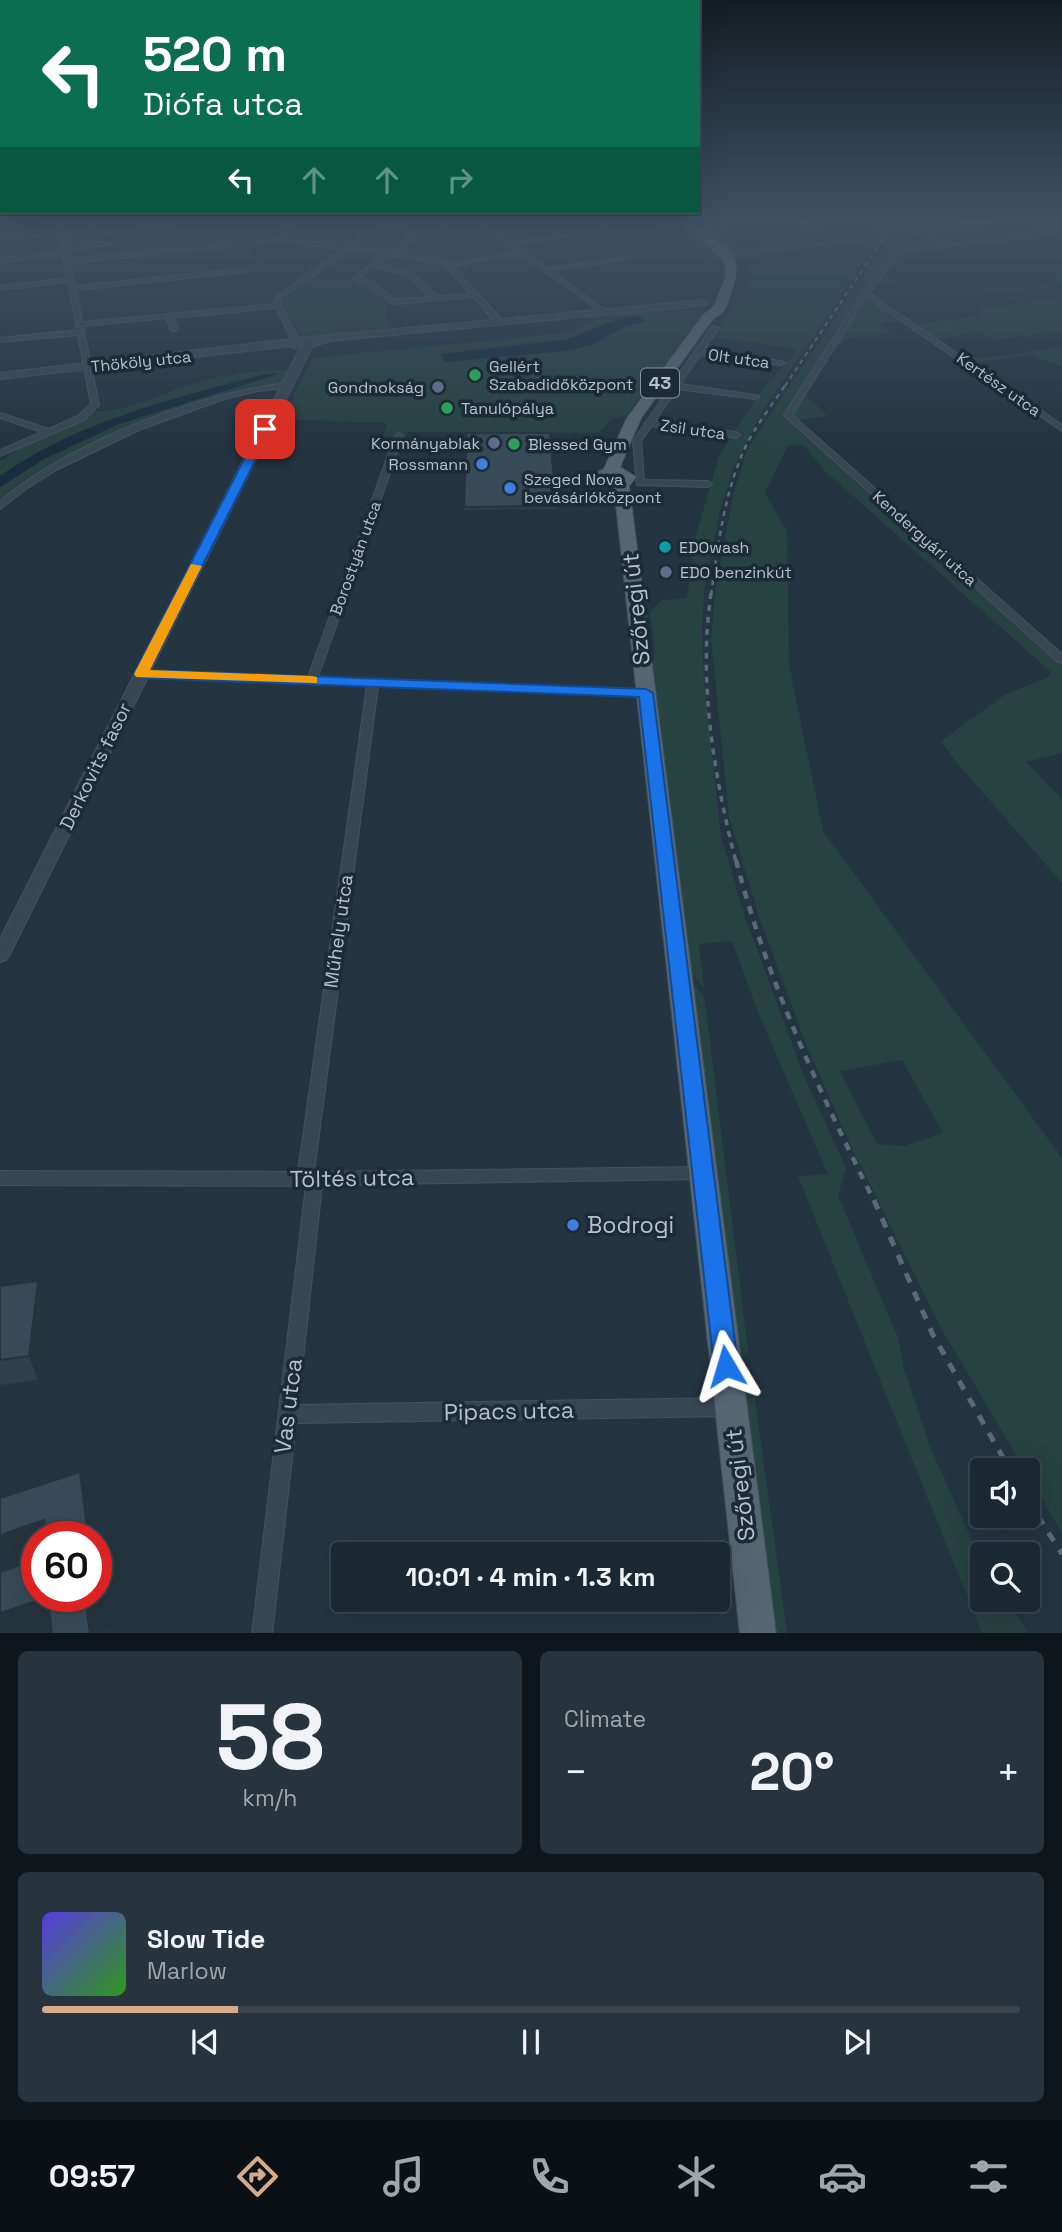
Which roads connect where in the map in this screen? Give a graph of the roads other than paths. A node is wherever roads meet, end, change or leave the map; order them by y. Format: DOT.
graph roads {
  1 [pos="75,297"];
  2 [pos="278,297"];
  3 [pos="387,297"];
  4 [pos="454,297"];
  5 [pos="479,297"];
  6 [pos="584,297"];
  7 [pos="718,297"];
  8 [pos="862,297"];
  9 [pos="871,297"];
  10 [pos="435,299"];
  11 [pos="278,306"];
  12 [pos="712,307"];
  13 [pos="238,309"];
  14 [pos="603,311"];
  15 [pos="170,315"];
  16 [pos="242,321"];
  17 [pos="499,322"];
  18 [pos="81,328"];
  19 [pos="174,329"];
  20 [pos="0,340"];
  21 [pos="302,344"];
  22 [pos="697,352"];
  23 [pos="780,363"];
  24 [pos="89,366"];
  25 [pos="0,376"];
  26 [pos="287,386"];
  27 [pos="675,386"];
  28 [pos="755,397"];
  29 [pos="0,415"];
  30 [pos="650,423"];
  31 [pos="1062,429"];
  32 [pos="50,432"];
  33 [pos="736,435"];
  34 [pos="399,436"];
  35 [pos="0,453"];
  36 [pos="640,483"];
  37 [pos="708,484"];
  38 [pos="0,506"];
  39 [pos="1062,660"];
  40 [pos="141,674"];
  41 [pos="312,680"];
  42 [pos="373,683"];
  43 [pos="646,693"];
  44 [pos="0,956"];
  45 [pos="703,1173"];
  46 [pos="0,1178"];
  47 [pos="310,1179"];
  48 [pos="731,1407"];
  49 [pos="288,1414"];
  50 [pos="262,1633"];
  51 [pos="758,1633"];
  1 -- 18 [label="street"];
  2 -- 11 [label="street"];
  3 -- 10 [label="street"];
  4 -- 10 [label="street"];
  5 -- 17 [label="street"];
  6 -- 14 [label="street"];
  7 -- 12 [label="main road, Szőregi út / 43"];
  8 -- 39 [label="street, Kendergyári utca"];
  9 -- 31 [label="street, Kertész utca"];
  11 -- 13 [label="street"];
  11 -- 21 [label="street"];
  12 -- 14 [label="street"];
  12 -- 22 [label="street, Szőregi út"];
  12 -- 43 [label="main road, Szőregi út / 43"];
  13 -- 15 [label="street"];
  13 -- 16 [label="street"];
  14 -- 17 [label="street"];
  15 -- 18 [label="street"];
  15 -- 19 [label="street"];
  17 -- 21 [label="street, Thököly utca"];
  18 -- 20 [label="street"];
  18 -- 24 [label="street"];
  21 -- 24 [label="street, Thököly utca"];
  21 -- 26 [label="street, Derkovits fasor"];
  22 -- 23 [label="street, Olt utca"];
  22 -- 27 [label="street, Szőregi út"];
  24 -- 25 [label="street, Thököly utca"];
  24 -- 32 [label="street"];
  26 -- 38 [label="street"];
  26 -- 40 [label="street, Derkovits fasor"];
  27 -- 28 [label="street"];
  27 -- 30 [label="street, Szőregi út"];
  29 -- 32 [label="street"];
  30 -- 33 [label="street, Zsil utca"];
  30 -- 36 [label="street, Szőregi út"];
  32 -- 35 [label="street"];
  34 -- 41 [label="street, Borostyán utca"];
  36 -- 37 [label="street"];
  40 -- 41 [label="street"];
  40 -- 44 [label="street, Derkovits fasor"];
  41 -- 42 [label="street"];
  42 -- 43 [label="street"];
  42 -- 47 [label="street, Műhely utca"];
  43 -- 45 [label="main road, Szőregi út / 43"];
  45 -- 47 [label="street, Töltés utca"];
  45 -- 48 [label="main road, Szőregi út / 43"];
  46 -- 47 [label="street, Töltés utca"];
  47 -- 49 [label="street, Vas utca"];
  48 -- 49 [label="street, Pipacs utca"];
  48 -- 51 [label="main road, Szőregi út / 43"];
  49 -- 50 [label="street, Vas utca"];
}
